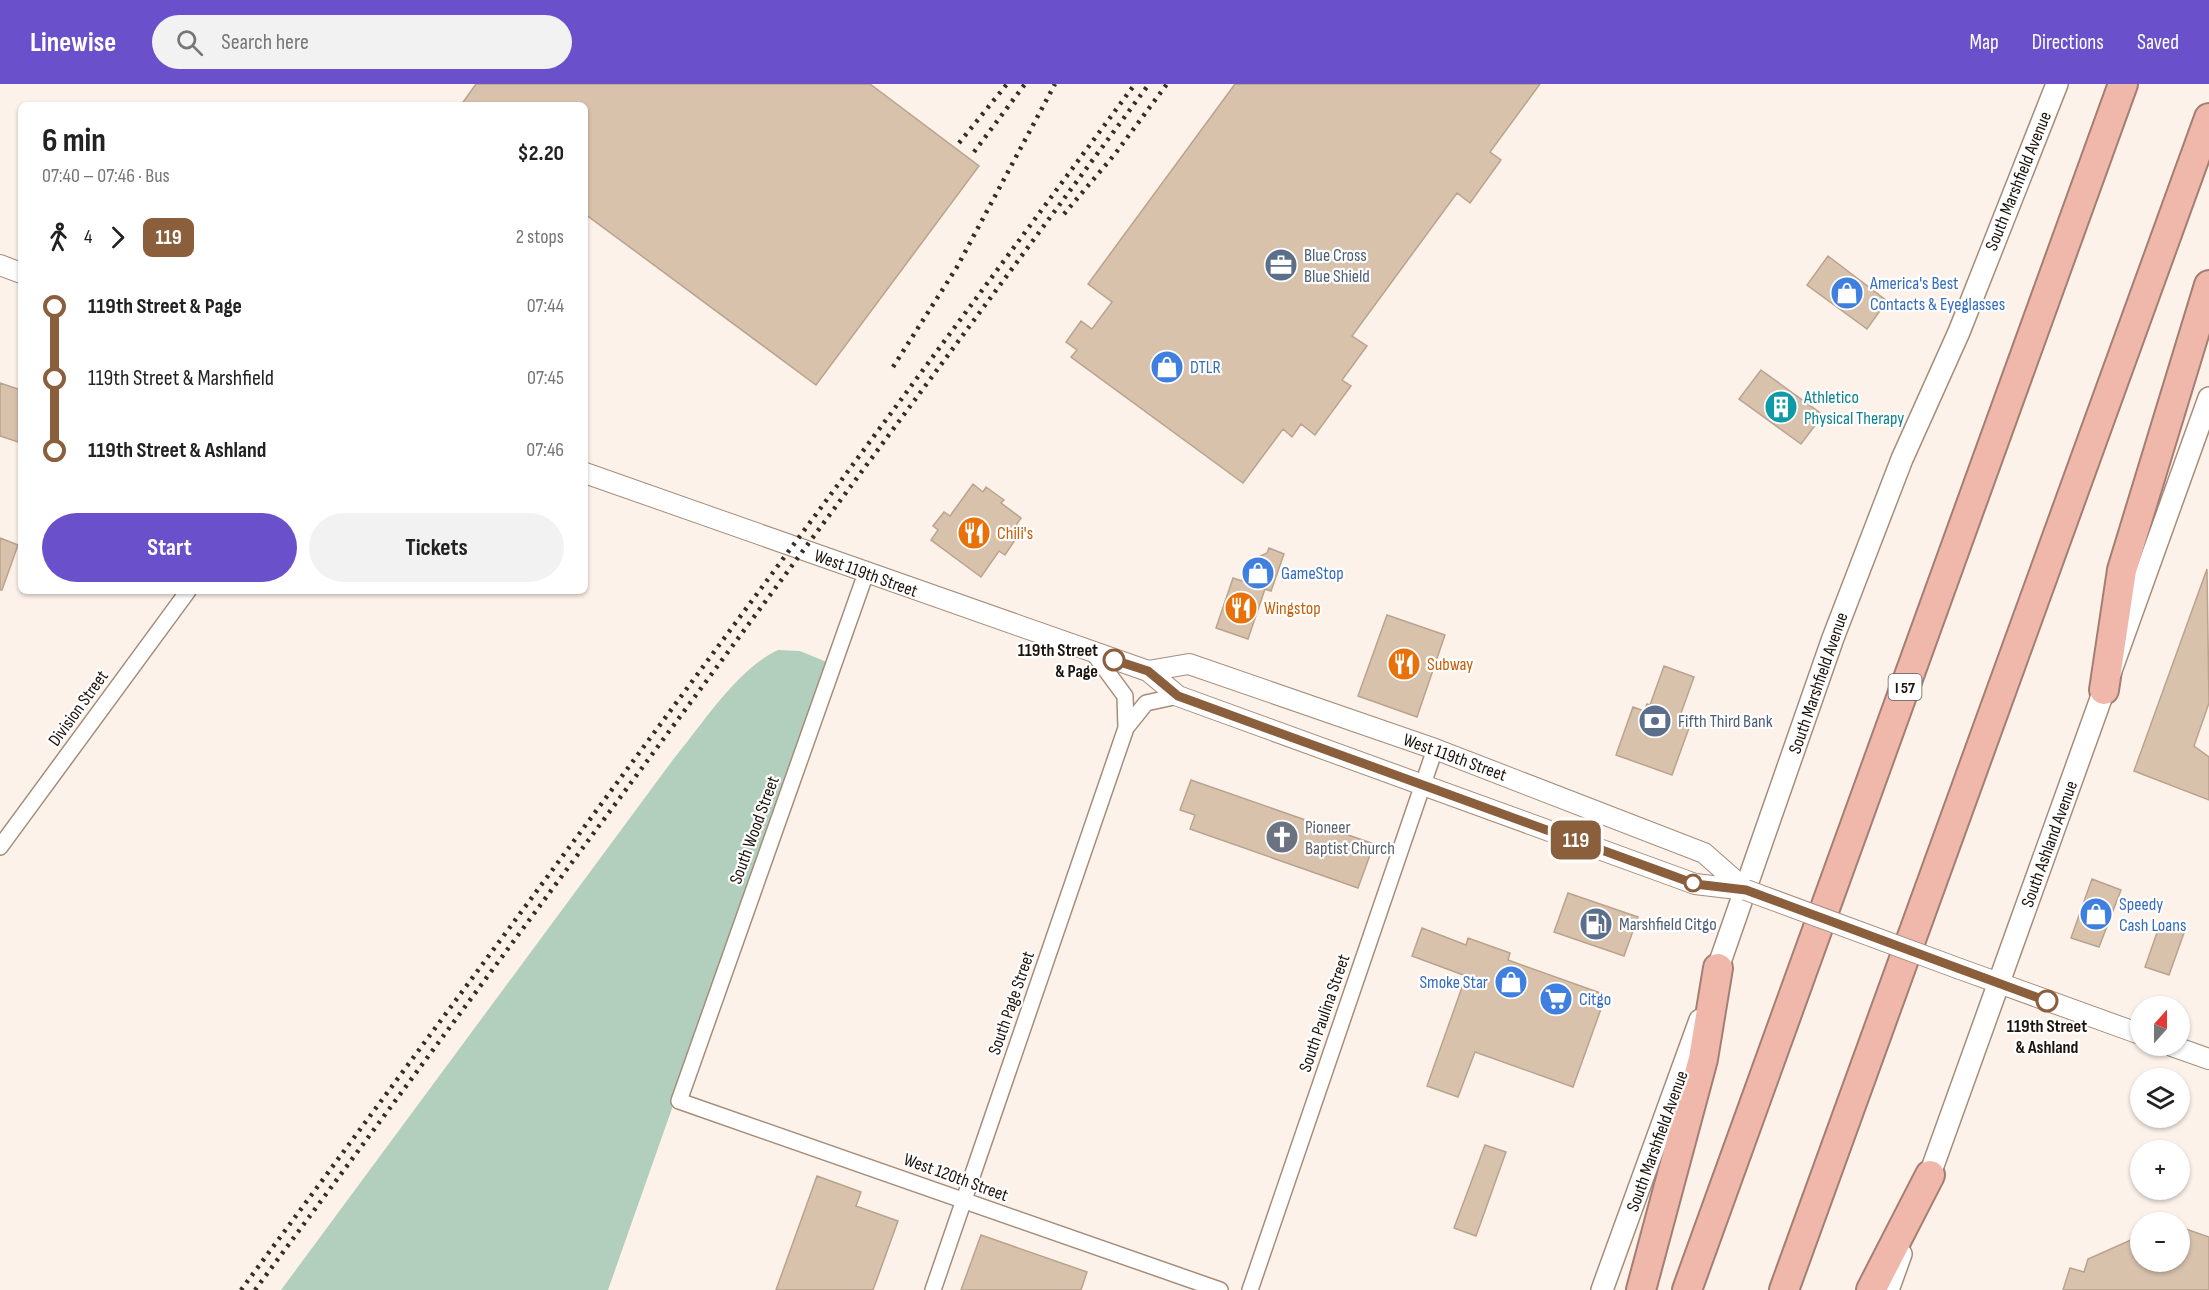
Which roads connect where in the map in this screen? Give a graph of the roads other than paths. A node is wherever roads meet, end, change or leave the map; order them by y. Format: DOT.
graph roads {
  1 [pos="2057,84"];
  2 [pos="2123,84"];
  3 [pos="2209,118"];
  4 [pos="0,265"];
  5 [pos="18,272"];
  6 [pos="2209,285"];
  7 [pos="2207,410"];
  8 [pos="588,474"];
  9 [pos="866,573"];
  10 [pos="186,594"];
  11 [pos="1094,654"];
  12 [pos="1148,671"];
  13 [pos="2104,690"];
  14 [pos="1178,696"];
  15 [pos="1126,728"];
  16 [pos="1435,749"];
  17 [pos="1423,784"];
  18 [pos="0,848"];
  19 [pos="1746,890"];
  20 [pos="1718,968"];
  21 [pos="1999,983"];
  22 [pos="2130,1030"];
  23 [pos="2190,1052"];
  24 [pos="2209,1059"];
  25 [pos="679,1101"];
  26 [pos="1930,1175"];
  27 [pos="964,1201"];
  28 [pos="933,1290"];
  29 [pos="1220,1290"];
  30 [pos="1250,1290"];
  31 [pos="1602,1290"];
  32 [pos="1641,1290"];
  33 [pos="1687,1290"];
  34 [pos="1784,1290"];
  35 [pos="1871,1290"];
  36 [pos="1888,1290"];
  1 -- 19 [label="main road, South Marshfield Avenue"];
  2 -- 33 [label="highway, I 57"];
  3 -- 34 [label="highway"];
  4 -- 5 [label="street"];
  6 -- 13 [label="highway"];
  7 -- 13 [label="main road, South Ashland Avenue"];
  8 -- 9 [label="street, West 119th Street"];
  9 -- 11 [label="street, West 119th Street"];
  9 -- 25 [label="street, South Wood Street"];
  10 -- 18 [label="street, Division Street"];
  11 -- 12 [label="street, West 119th Street"];
  11 -- 15 [label="street, South Page Street"];
  12 -- 14 [label="street, West 119th Street"];
  12 -- 16 [label="street, West 119th Street"];
  13 -- 21 [label="main road, South Ashland Avenue"];
  14 -- 15 [label="street, South Page Street"];
  14 -- 17 [label="street, West 119th Street"];
  15 -- 27 [label="street, South Page Street"];
  16 -- 17 [label="street, South Paulina Street"];
  16 -- 19 [label="street, West 119th Street"];
  17 -- 19 [label="street, West 119th Street"];
  17 -- 30 [label="street, South Paulina Street"];
  19 -- 20 [label="main road, South Marshfield Avenue"];
  19 -- 21 [label="street, West 119th Street, bridge"];
  20 -- 31 [label="main road, South Marshfield Avenue"];
  20 -- 32 [label="highway"];
  21 -- 22 [label="street, West 119th Street"];
  21 -- 26 [label="main road, South Ashland Avenue"];
  23 -- 24 [label="street"];
  25 -- 27 [label="street, West 120th Street"];
  26 -- 35 [label="highway"];
  26 -- 36 [label="main road, South Ashland Avenue"];
  27 -- 28 [label="street, South Page Street"];
  27 -- 29 [label="street, West 120th Street"];
}
